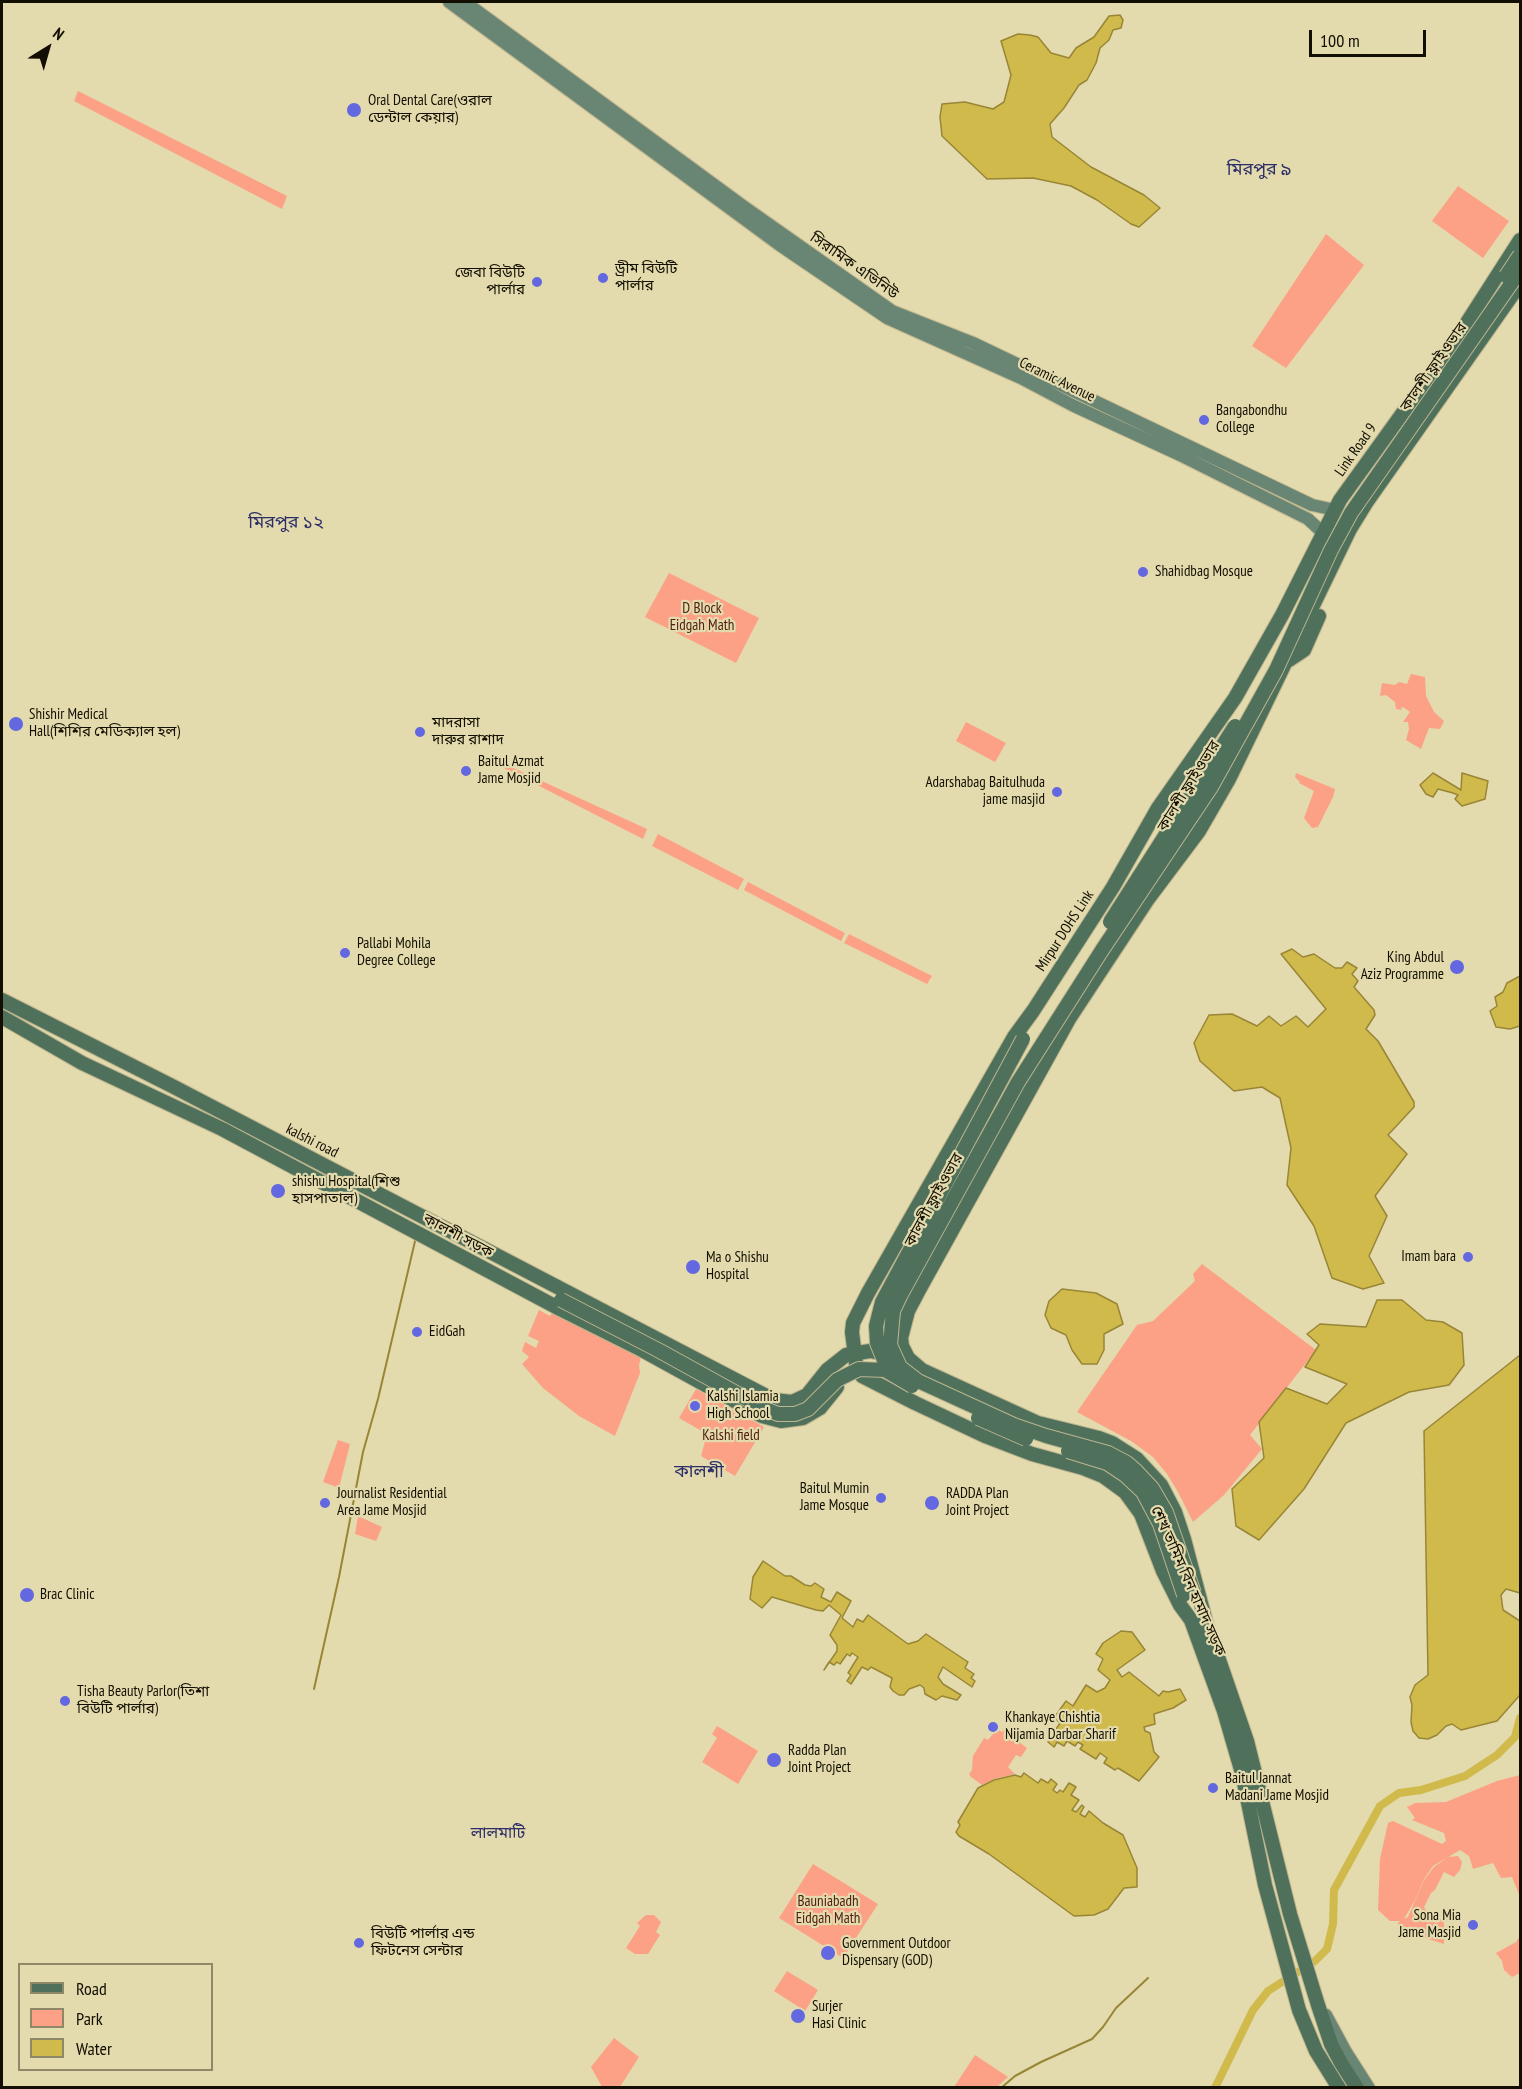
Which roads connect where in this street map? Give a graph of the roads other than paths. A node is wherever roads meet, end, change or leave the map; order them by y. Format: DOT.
graph roads {
  1 [pos="449,2"];
  2 [pos="465,2"];
  3 [pos="1521,240"];
  4 [pos="1521,255"];
  5 [pos="1521,271"];
  6 [pos="1521,284"];
  7 [pos="1335,510"];
  8 [pos="1323,532"];
  9 [pos="1188,766"];
  10 [pos="1224,790"];
  11 [pos="1158,808"];
  12 [pos="1199,831"];
  13 [pos="2,1000"];
  14 [pos="1033,1011"];
  15 [pos="2,1017"];
  16 [pos="1068,1019"];
  17 [pos="450,1251"];
  18 [pos="892,1323"];
  19 [pos="854,1353"];
  20 [pos="892,1355"];
  21 [pos="912,1363"];
  22 [pos="894,1375"];
  23 [pos="862,1376"];
  24 [pos="880,1385"];
  25 [pos="1051,1427"];
  26 [pos="1040,1457"];
  27 [pos="1189,1594"];
  28 [pos="1191,1620"];
  29 [pos="1206,1622"];
  30 [pos="1318,2004"];
  31 [pos="1299,2010"];
  32 [pos="1332,2088"];
  33 [pos="1339,2088"];
  34 [pos="1357,2088"];
  35 [pos="1369,2088"];
  1 -- 8 [label="main road, Ceramic Avenue"];
  2 -- 7 [label="main road, সিরামিক এভিনিউ"];
  3 -- 7 [label="main road, Link Road 9"];
  4 -- 22 [label="main road, bridge"];
  5 -- 18 [label="main road, কালশী ফ্লাইওভার, bridge"];
  6 -- 10 [label="main road"];
  7 -- 8 [label="main road, Link Road 9"];
  8 -- 9 [label="main road, Mirpur DOHS Link"];
  9 -- 10 [label="main road"];
  9 -- 11 [label="main road, Mirpur DOHS Link"];
  10 -- 12 [label="main road"];
  11 -- 12 [label="main road"];
  11 -- 14 [label="main road, Mirpur DOHS Link"];
  12 -- 16 [label="main road"];
  13 -- 19 [label="main road, kalshi road"];
  14 -- 19 [label="main road, Mirpur DOHS Link"];
  14 -- 22 [label="main road, কালশী ফ্লাইওভার, bridge"];
  15 -- 17 [label="main road, কালশী সড়ক"];
  16 -- 18 [label="main road, কালশী ফ্লাইওভার"];
  16 -- 21 [label="main road"];
  17 -- 22 [label="main road, কালশী ফ্লাইওভার, bridge"];
  17 -- 23 [label="main road, কালশী সড়ক"];
  18 -- 27 [label="main road, কালশী ফ্লাইওভার, bridge"];
  19 -- 20 [label="main road, শেখ তামিম বিন হামাদ সড়ক"];
  19 -- 23 [label="main road"];
  20 -- 21 [label="main road, শেখ তামিম বিন হামাদ সড়ক"];
  20 -- 24 [label="main road"];
  21 -- 25 [label="main road, শেখ তামিম বিন হামাদ সড়ক"];
  22 -- 27 [label="main road, কালশী ফ্লাইওভার, bridge"];
  23 -- 24 [label="main road, শেখ তামিম বিন হামাদ সড়ক"];
  24 -- 26 [label="main road, শেখ তামিম বিন হামাদ সড়ক"];
  25 -- 26 [label="main road"];
  25 -- 29 [label="main road, শেখ তামিম বিন হামাদ সড়ক"];
  26 -- 28 [label="main road, শেখ তামিম বিন হামাদ সড়ক"];
  27 -- 28 [label="main road"];
  27 -- 29 [label="main road"];
  28 -- 31 [label="main road, শেখ তামিম বিন হামাদ সড়ক"];
  29 -- 30 [label="main road, শেখ তামিম বিন হামাদ সড়ক"];
  30 -- 34 [label="main road, শেখ তামিম বিন হামাদ সড়ক"];
  30 -- 35 [label="main road"];
  31 -- 32 [label="main road"];
  31 -- 33 [label="main road, শেখ তামিম বিন হামাদ সড়ক"];
}
